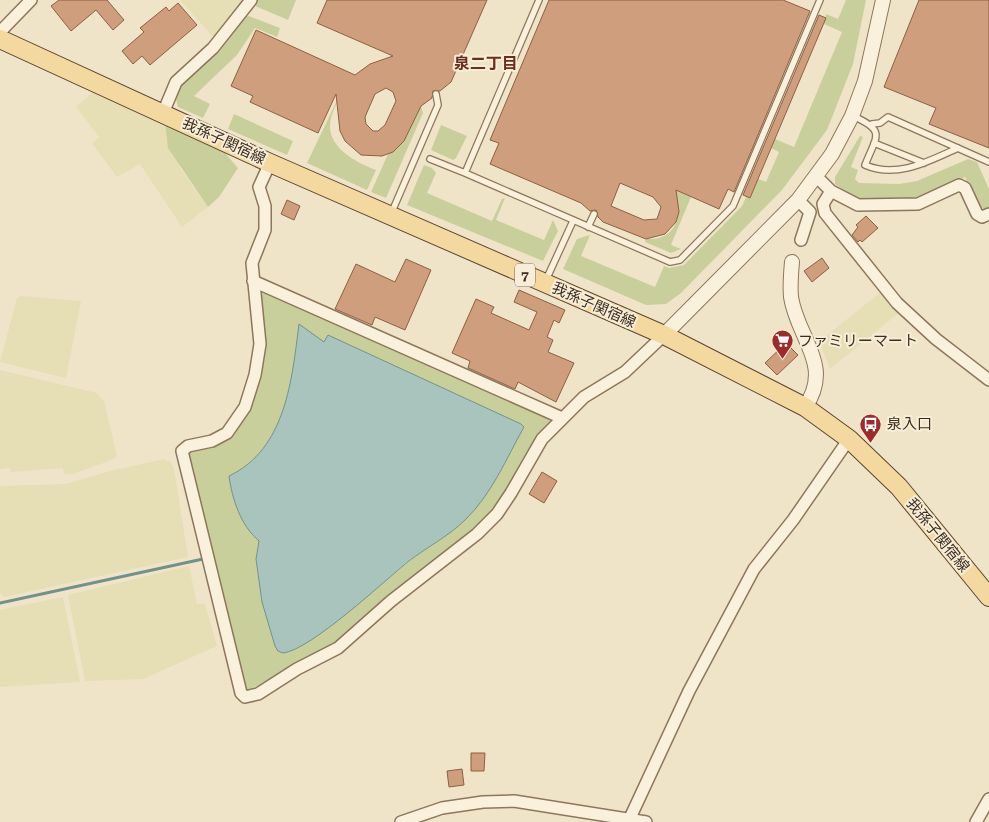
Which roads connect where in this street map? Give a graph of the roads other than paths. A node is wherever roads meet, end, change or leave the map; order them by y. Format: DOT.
graph roads {
  1 [pos="31,0"];
  2 [pos="251,0"];
  3 [pos="539,0"];
  4 [pos="820,0"];
  5 [pos="883,0"];
  6 [pos="0,32"];
  7 [pos="0,39"];
  8 [pos="436,94"];
  9 [pos="164,113"];
  10 [pos="852,116"];
  11 [pos="872,124"];
  12 [pos="943,140"];
  13 [pos="874,143"];
  14 [pos="958,148"];
  15 [pos="942,155"];
  16 [pos="430,159"];
  17 [pos="270,162"];
  18 [pos="989,162"];
  19 [pos="924,163"];
  20 [pos="465,173"];
  21 [pos="817,177"];
  22 [pos="831,191"];
  23 [pos="798,200"];
  24 [pos="594,214"];
  25 [pos="989,214"];
  26 [pos="391,216"];
  27 [pos="573,221"];
  28 [pos="588,227"];
  29 [pos="801,240"];
  30 [pos="792,262"];
  31 [pos="253,280"];
  32 [pos="545,283"];
  33 [pos="664,335"];
  34 [pos="989,380"];
  35 [pos="804,406"];
  36 [pos="562,418"];
  37 [pos="849,439"];
  38 [pos="989,597"];
  39 [pos="989,799"];
  40 [pos="630,818"];
  41 [pos="400,822"];
  42 [pos="646,822"];
  43 [pos="976,822"];
  1 -- 6 [label="street"];
  2 -- 9 [label="street"];
  3 -- 20 [label="lane"];
  4 -- 28 [label="lane"];
  5 -- 10 [label="street"];
  7 -- 9 [label="main road, 我孫子関宿線 / 7"];
  8 -- 26 [label="lane"];
  9 -- 17 [label="main road, 我孫子関宿線 / 7"];
  10 -- 11 [label="lane"];
  10 -- 21 [label="street"];
  11 -- 12 [label="lane"];
  11 -- 13 [label="lane"];
  12 -- 14 [label="lane"];
  12 -- 15 [label="lane"];
  13 -- 19 [label="lane"];
  13 -- 19 [label="lane"];
  14 -- 15 [label="lane"];
  14 -- 18 [label="lane"];
  15 -- 19 [label="lane"];
  16 -- 20 [label="lane"];
  17 -- 26 [label="main road, 我孫子関宿線 / 7"];
  17 -- 31 [label="street"];
  20 -- 27 [label="lane"];
  21 -- 22 [label="street"];
  21 -- 23 [label="street"];
  22 -- 25 [label="street"];
  22 -- 34 [label="street"];
  23 -- 29 [label="street"];
  23 -- 33 [label="street"];
  24 -- 28 [label="lane"];
  26 -- 32 [label="main road, 我孫子関宿線 / 7"];
  27 -- 28 [label="lane"];
  27 -- 32 [label="lane"];
  30 -- 35 [label="street"];
  31 -- 36 [label="street"];
  31 -- 36 [label="street"];
  32 -- 33 [label="main road, 我孫子関宿線 / 7"];
  33 -- 35 [label="main road, 我孫子関宿線 / 7"];
  33 -- 36 [label="street"];
  35 -- 37 [label="main road, 我孫子関宿線 / 7"];
  37 -- 38 [label="main road, 我孫子関宿線 / 7"];
  37 -- 40 [label="street"];
  39 -- 43 [label="street"];
  40 -- 41 [label="street"];
  40 -- 42 [label="street"];
}
